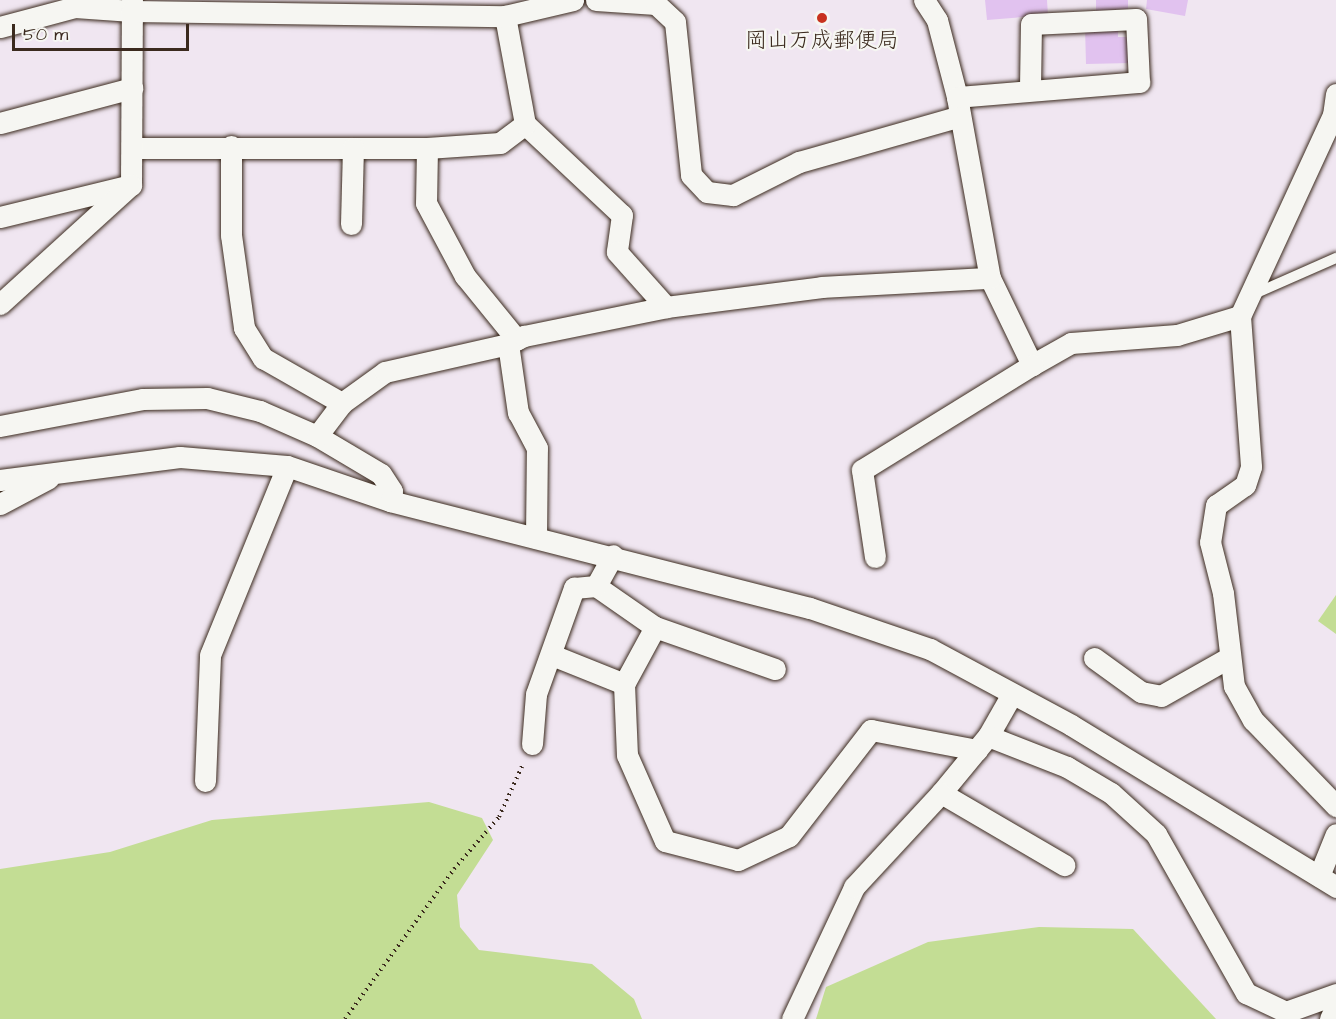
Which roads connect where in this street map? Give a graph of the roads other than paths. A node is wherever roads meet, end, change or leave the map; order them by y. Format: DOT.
graph roads {
  1 [pos="573,0"];
  2 [pos="596,0"];
  3 [pos="924,0"];
  4 [pos="132,5"];
  5 [pos="321,5"];
  6 [pos="505,16"];
  7 [pos="0,27"];
  8 [pos="132,88"];
  9 [pos="1030,89"];
  10 [pos="1336,94"];
  11 [pos="959,107"];
  12 [pos="0,123"];
  13 [pos="525,124"];
  14 [pos="231,146"];
  15 [pos="132,148"];
  16 [pos="353,148"];
  17 [pos="427,148"];
  18 [pos="131,185"];
  19 [pos="0,217"];
  20 [pos="351,224"];
  21 [pos="1336,258"];
  22 [pos="990,278"];
  23 [pos="1249,296"];
  24 [pos="0,304"];
  25 [pos="666,307"];
  26 [pos="1240,316"];
  27 [pos="512,342"];
  28 [pos="1032,365"];
  29 [pos="342,403"];
  30 [pos="0,426"];
  31 [pos="317,436"];
  32 [pos="287,466"];
  33 [pos="60,471"];
  34 [pos="0,480"];
  35 [pos="390,501"];
  36 [pos="0,504"];
  37 [pos="536,538"];
  38 [pos="614,555"];
  39 [pos="875,557"];
  40 [pos="596,586"];
  41 [pos="655,627"];
  42 [pos="552,655"];
  43 [pos="1230,657"];
  44 [pos="1094,658"];
  45 [pos="775,669"];
  46 [pos="624,684"];
  47 [pos="1012,694"];
  48 [pos="983,743"];
  49 [pos="532,744"];
  50 [pos="205,781"];
  51 [pos="940,793"];
  52 [pos="1336,806"];
  53 [pos="1336,834"];
  54 [pos="1064,865"];
  55 [pos="1327,881"];
  56 [pos="1336,994"];
  57 [pos="1336,1006"];
  58 [pos="792,1019"];
  59 [pos="1330,1019"];
  1 -- 6 [label="street"];
  2 -- 11 [label="street"];
  3 -- 11 [label="street"];
  4 -- 5 [label="street"];
  4 -- 7 [label="street"];
  4 -- 8 [label="street"];
  5 -- 6 [label="street"];
  6 -- 13 [label="street"];
  8 -- 12 [label="street"];
  8 -- 15 [label="street"];
  9 -- 9 [label="street"];
  9 -- 11 [label="street"];
  10 -- 23 [label="street"];
  11 -- 22 [label="street"];
  13 -- 17 [label="street"];
  13 -- 25 [label="street"];
  14 -- 15 [label="street"];
  14 -- 16 [label="street"];
  14 -- 29 [label="street"];
  15 -- 18 [label="street"];
  16 -- 17 [label="street"];
  16 -- 20 [label="street"];
  17 -- 27 [label="street"];
  18 -- 19 [label="street"];
  18 -- 24 [label="street"];
  21 -- 23 [label="lane"];
  22 -- 25 [label="street"];
  22 -- 28 [label="street"];
  23 -- 26 [label="street"];
  25 -- 27 [label="street"];
  26 -- 28 [label="street"];
  26 -- 43 [label="street"];
  27 -- 29 [label="street"];
  27 -- 37 [label="street"];
  28 -- 39 [label="street"];
  29 -- 31 [label="street"];
  30 -- 31 [label="street"];
  31 -- 35 [label="street"];
  32 -- 33 [label="street"];
  32 -- 35 [label="street"];
  32 -- 50 [label="street"];
  33 -- 34 [label="street"];
  33 -- 36 [label="street"];
  35 -- 37 [label="street"];
  37 -- 38 [label="street"];
  38 -- 40 [label="street"];
  38 -- 47 [label="street"];
  40 -- 41 [label="street"];
  40 -- 42 [label="street"];
  41 -- 45 [label="street"];
  41 -- 46 [label="street"];
  42 -- 46 [label="street"];
  42 -- 49 [label="street"];
  43 -- 44 [label="street"];
  43 -- 52 [label="street"];
  46 -- 48 [label="street"];
  47 -- 48 [label="street"];
  47 -- 55 [label="street"];
  48 -- 51 [label="street"];
  48 -- 56 [label="street"];
  51 -- 54 [label="street"];
  51 -- 58 [label="street"];
  53 -- 55 [label="street"];
  57 -- 59 [label="street"];
}
